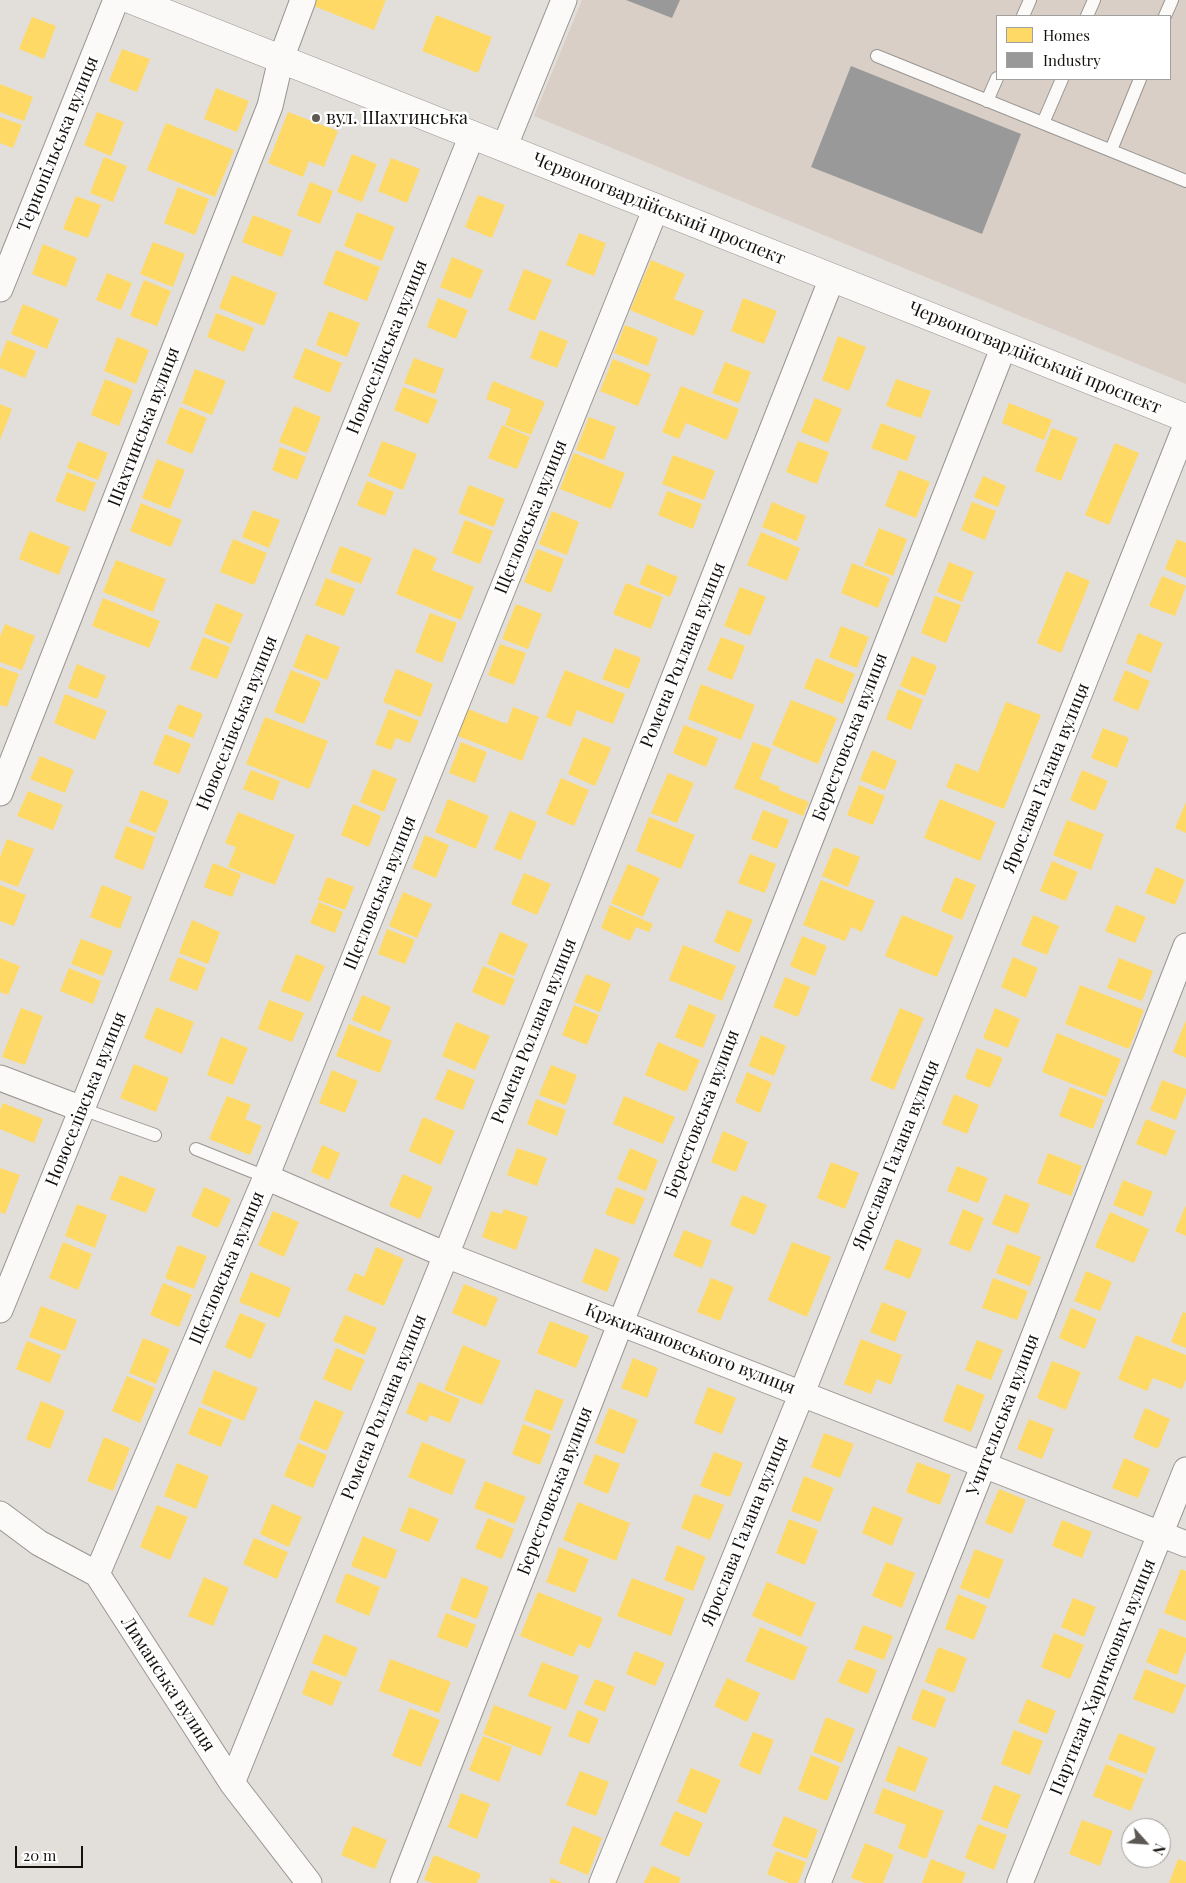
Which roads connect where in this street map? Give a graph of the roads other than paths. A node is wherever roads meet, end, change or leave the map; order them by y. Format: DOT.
graph roads {
  1 [pos="116,0"];
  2 [pos="132,0"];
  3 [pos="303,0"];
  4 [pos="564,0"];
  5 [pos="1030,0"];
  6 [pos="1094,0"];
  7 [pos="1172,0"];
  8 [pos="1023,15"];
  9 [pos="1087,15"];
  10 [pos="1165,15"];
  11 [pos="877,56"];
  12 [pos="281,59"];
  13 [pos="996,80"];
  14 [pos="1062,80"];
  15 [pos="1140,80"];
  16 [pos="987,101"];
  17 [pos="1043,123"];
  18 [pos="472,135"];
  19 [pos="504,148"];
  20 [pos="1111,150"];
  21 [pos="1186,181"];
  22 [pos="656,208"];
  23 [pos="832,278"];
  24 [pos="0,288"];
  25 [pos="1004,346"];
  26 [pos="1186,418"];
  27 [pos="1186,425"];
  28 [pos="0,793"];
  29 [pos="1186,946"];
  30 [pos="0,1078"];
  31 [pos="82,1109"];
  32 [pos="155,1136"];
  33 [pos="196,1150"];
  34 [pos="266,1177"];
  35 [pos="446,1255"];
  36 [pos="0,1310"];
  37 [pos="621,1322"];
  38 [pos="802,1393"];
  39 [pos="984,1464"];
  40 [pos="1186,1470"];
  41 [pos="0,1514"];
  42 [pos="1161,1534"];
  43 [pos="1186,1544"];
  44 [pos="97,1574"];
  45 [pos="232,1783"];
  46 [pos="309,1883"];
  47 [pos="403,1883"];
  48 [pos="602,1883"];
  49 [pos="818,1883"];
  50 [pos="1020,1883"];
  1 -- 24 [label="street, Тернопільська вулиця"];
  2 -- 12 [label="main road, Червоногвардійський проспект"];
  3 -- 12 [label="street, Шахтинська вулиця"];
  4 -- 19 [label="street"];
  5 -- 8 [label="lane"];
  6 -- 9 [label="lane"];
  7 -- 10 [label="lane"];
  11 -- 16 [label="lane"];
  12 -- 18 [label="main road, Червоногвардійський проспект"];
  12 -- 28 [label="street, Шахтинська вулиця"];
  13 -- 16 [label="lane"];
  14 -- 17 [label="lane"];
  15 -- 20 [label="lane"];
  16 -- 17 [label="lane"];
  17 -- 20 [label="lane"];
  18 -- 19 [label="main road, Червоногвардійський проспект"];
  18 -- 31 [label="street, Новоселівська вулиця"];
  19 -- 22 [label="main road, Червоногвардійський проспект"];
  20 -- 21 [label="lane"];
  22 -- 23 [label="main road, Червоногвардійський проспект"];
  22 -- 34 [label="street, Щегловська вулиця"];
  23 -- 25 [label="main road, Червоногвардійський проспект"];
  23 -- 35 [label="street, Ромена Роллана вулиця"];
  25 -- 26 [label="main road, Червоногвардійський проспект"];
  25 -- 37 [label="street, Берестовська вулиця"];
  27 -- 38 [label="street, Ярослава Галана вулиця"];
  29 -- 39 [label="street, Учительська вулиця"];
  30 -- 31 [label="street"];
  31 -- 32 [label="lane"];
  31 -- 36 [label="street, Новоселівська вулиця"];
  33 -- 34 [label="lane, Кржижановського вулиця"];
  34 -- 35 [label="street, Кржижановського вулиця"];
  34 -- 44 [label="street, Щегловська вулиця"];
  35 -- 37 [label="street, Кржижановського вулиця"];
  35 -- 45 [label="street, Ромена Роллана вулиця"];
  37 -- 38 [label="street, Кржижановського вулиця"];
  37 -- 47 [label="street, Берестовська вулиця"];
  38 -- 39 [label="street, Кржижановського вулиця"];
  38 -- 48 [label="street, Ярослава Галана вулиця"];
  39 -- 42 [label="street, Кржижановського вулиця"];
  39 -- 49 [label="street, Учительська вулиця"];
  40 -- 42 [label="street, Партизан Харичкових вулиця"];
  41 -- 44 [label="street, Лиманська вулиця"];
  42 -- 43 [label="street, Кржижановського вулиця"];
  42 -- 50 [label="street, Партизан Харичкових вулиця"];
  44 -- 45 [label="street, Лиманська вулиця"];
  45 -- 46 [label="street, Лиманська вулиця"];
}
